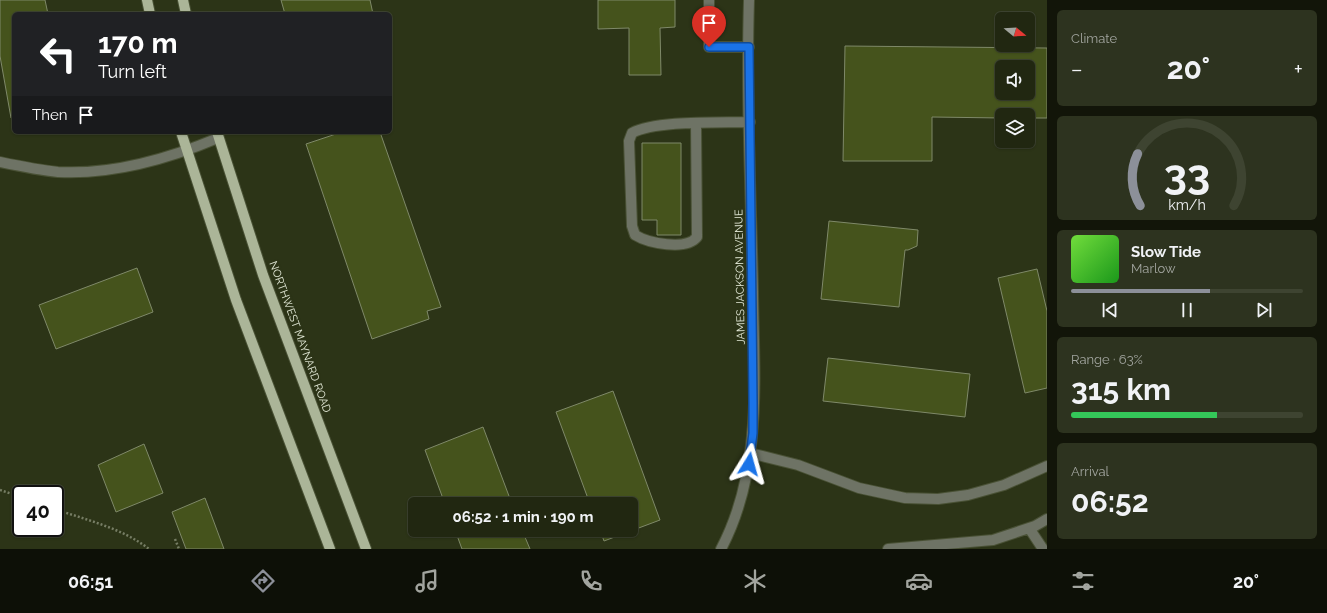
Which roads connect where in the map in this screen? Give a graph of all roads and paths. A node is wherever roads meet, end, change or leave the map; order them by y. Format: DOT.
graph roads {
  1 [pos="147,0"];
  2 [pos="183,0"];
  3 [pos="709,0"];
  4 [pos="749,0"];
  5 [pos="150,12"];
  6 [pos="186,12"];
  7 [pos="749,47"];
  8 [pos="750,122"];
  9 [pos="696,124"];
  10 [pos="182,134"];
  11 [pos="218,135"];
  12 [pos="186,152"];
  13 [pos="0,162"];
  14 [pos="750,453"];
  15 [pos="1047,466"];
  16 [pos="0,490"];
  17 [pos="12,494"];
  18 [pos="64,512"];
  19 [pos="1047,519"];
  20 [pos="1029,528"];
  21 [pos="175,539"];
  22 [pos="963,546"];
  23 [pos="911,548"];
  24 [pos="149,549"];
  25 [pos="179,549"];
  26 [pos="330,549"];
  27 [pos="366,549"];
  28 [pos="721,549"];
  29 [pos="888,549"];
  30 [pos="1043,549"];
  1 -- 5 [label="main road"];
  2 -- 6 [label="main road"];
  3 -- 7 [label="street"];
  4 -- 7 [label="street, JAMES JACKSON AVENUE"];
  7 -- 8 [label="street, JAMES JACKSON AVENUE"];
  8 -- 9 [label="street"];
  8 -- 14 [label="street, JAMES JACKSON AVENUE"];
  9 -- 9 [label="street"];
  10 -- 12 [label="main road"];
  11 -- 12 [label="street"];
  11 -- 27 [label="main road, NORTHWEST MAYNARD ROAD"];
  12 -- 13 [label="street"];
  12 -- 26 [label="main road"];
  14 -- 15 [label="street"];
  14 -- 28 [label="street, JAMES JACKSON AVENUE"];
  16 -- 17 [label="path"];
  18 -- 24 [label="path"];
  19 -- 20 [label="street"];
  20 -- 22 [label="street"];
  20 -- 30 [label="street"];
  21 -- 25 [label="path"];
  22 -- 23 [label="street"];
  23 -- 29 [label="street"];
}
